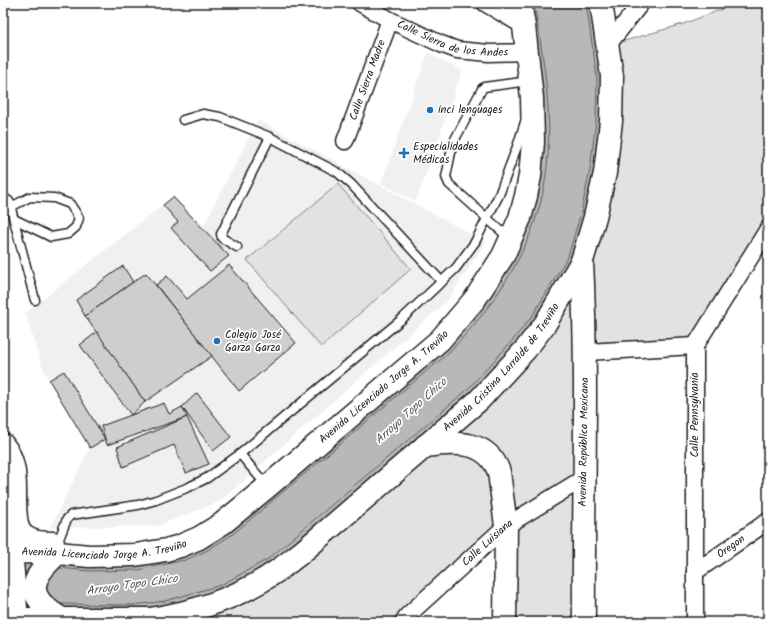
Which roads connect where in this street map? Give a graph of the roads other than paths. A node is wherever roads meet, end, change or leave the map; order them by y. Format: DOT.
graph roads {
  1 [pos="360,3"];
  2 [pos="485,3"];
  3 [pos="520,3"];
  4 [pos="601,3"];
  5 [pos="641,3"];
  6 [pos="390,20"];
  7 [pos="524,26"];
  8 [pos="607,46"];
  9 [pos="527,52"];
  10 [pos="530,90"];
  11 [pos="183,120"];
  12 [pos="270,137"];
  13 [pos="345,141"];
  14 [pos="4,199"];
  15 [pos="11,207"];
  16 [pos="14,219"];
  17 [pos="488,219"];
  18 [pos="768,229"];
  19 [pos="511,240"];
  20 [pos="237,247"];
  21 [pos="582,261"];
  22 [pos="442,282"];
  23 [pos="35,300"];
  24 [pos="695,346"];
  25 [pos="586,352"];
  26 [pos="3,445"];
  27 [pos="425,446"];
  28 [pos="240,454"];
  29 [pos="584,478"];
  30 [pos="267,487"];
  31 [pos="768,521"];
  32 [pos="506,526"];
  33 [pos="58,548"];
  34 [pos="7,554"];
  35 [pos="695,572"];
  36 [pos="182,616"];
  37 [pos="62,619"];
  38 [pos="10,620"];
  39 [pos="403,622"];
  40 [pos="505,622"];
  41 [pos="584,622"];
  42 [pos="695,622"];
  1 -- 6 [label="street, Calle Sierra de los Andes"];
  2 -- 7 [label="street"];
  3 -- 7 [label="main road, Avenida Licenciado Jorge A. Treviño"];
  4 -- 8 [label="main road, Avenida Cristina Larralde de Treviño"];
  5 -- 8 [label="street"];
  6 -- 9 [label="street, Calle Sierra de los Andes"];
  6 -- 13 [label="street, Calle Sierra Madre"];
  7 -- 9 [label="main road, Avenida Licenciado Jorge A. Treviño"];
  8 -- 21 [label="main road, Avenida Cristina Larralde de Treviño"];
  9 -- 10 [label="main road, Avenida Licenciado Jorge A. Treviño"];
  10 -- 17 [label="lane"];
  10 -- 17 [label="lane"];
  10 -- 19 [label="main road, Avenida Licenciado Jorge A. Treviño"];
  11 -- 12 [label="lane"];
  12 -- 20 [label="lane"];
  12 -- 22 [label="lane"];
  14 -- 15 [label="lane"];
  15 -- 16 [label="lane"];
  15 -- 16 [label="lane"];
  16 -- 23 [label="lane"];
  17 -- 19 [label="lane"];
  17 -- 22 [label="lane"];
  18 -- 24 [label="street"];
  19 -- 30 [label="main road, Avenida Licenciado Jorge A. Treviño"];
  21 -- 25 [label="main road, Avenida República Mexicana"];
  21 -- 27 [label="main road, Avenida Cristina Larralde de Treviño"];
  22 -- 28 [label="lane"];
  24 -- 25 [label="street"];
  24 -- 35 [label="street, Calle Pennsylvania"];
  25 -- 29 [label="main road, Avenida República Mexicana"];
  26 -- 33 [label="main road"];
  26 -- 34 [label="main road"];
  27 -- 32 [label="main road"];
  27 -- 36 [label="main road, Avenida Cristina Larralde de Treviño"];
  28 -- 30 [label="lane"];
  28 -- 33 [label="lane"];
  29 -- 32 [label="street, Calle Luisiana"];
  29 -- 41 [label="main road, Avenida República Mexicana"];
  30 -- 33 [label="main road, Avenida Licenciado Jorge A. Treviño"];
  31 -- 35 [label="street, Oregon"];
  32 -- 39 [label="street, Calle Luisiana"];
  32 -- 40 [label="main road"];
  33 -- 34 [label="main road, Avenida Licenciado Jorge A. Treviño"];
  33 -- 37 [label="main road"];
  34 -- 38 [label="main road"];
  35 -- 42 [label="street, Calle Pennsylvania"];
  36 -- 37 [label="main road, Avenida Cristina Larralde de Treviño"];
  37 -- 38 [label="main road, Avenida Cristina Larralde de Treviño"];
}
